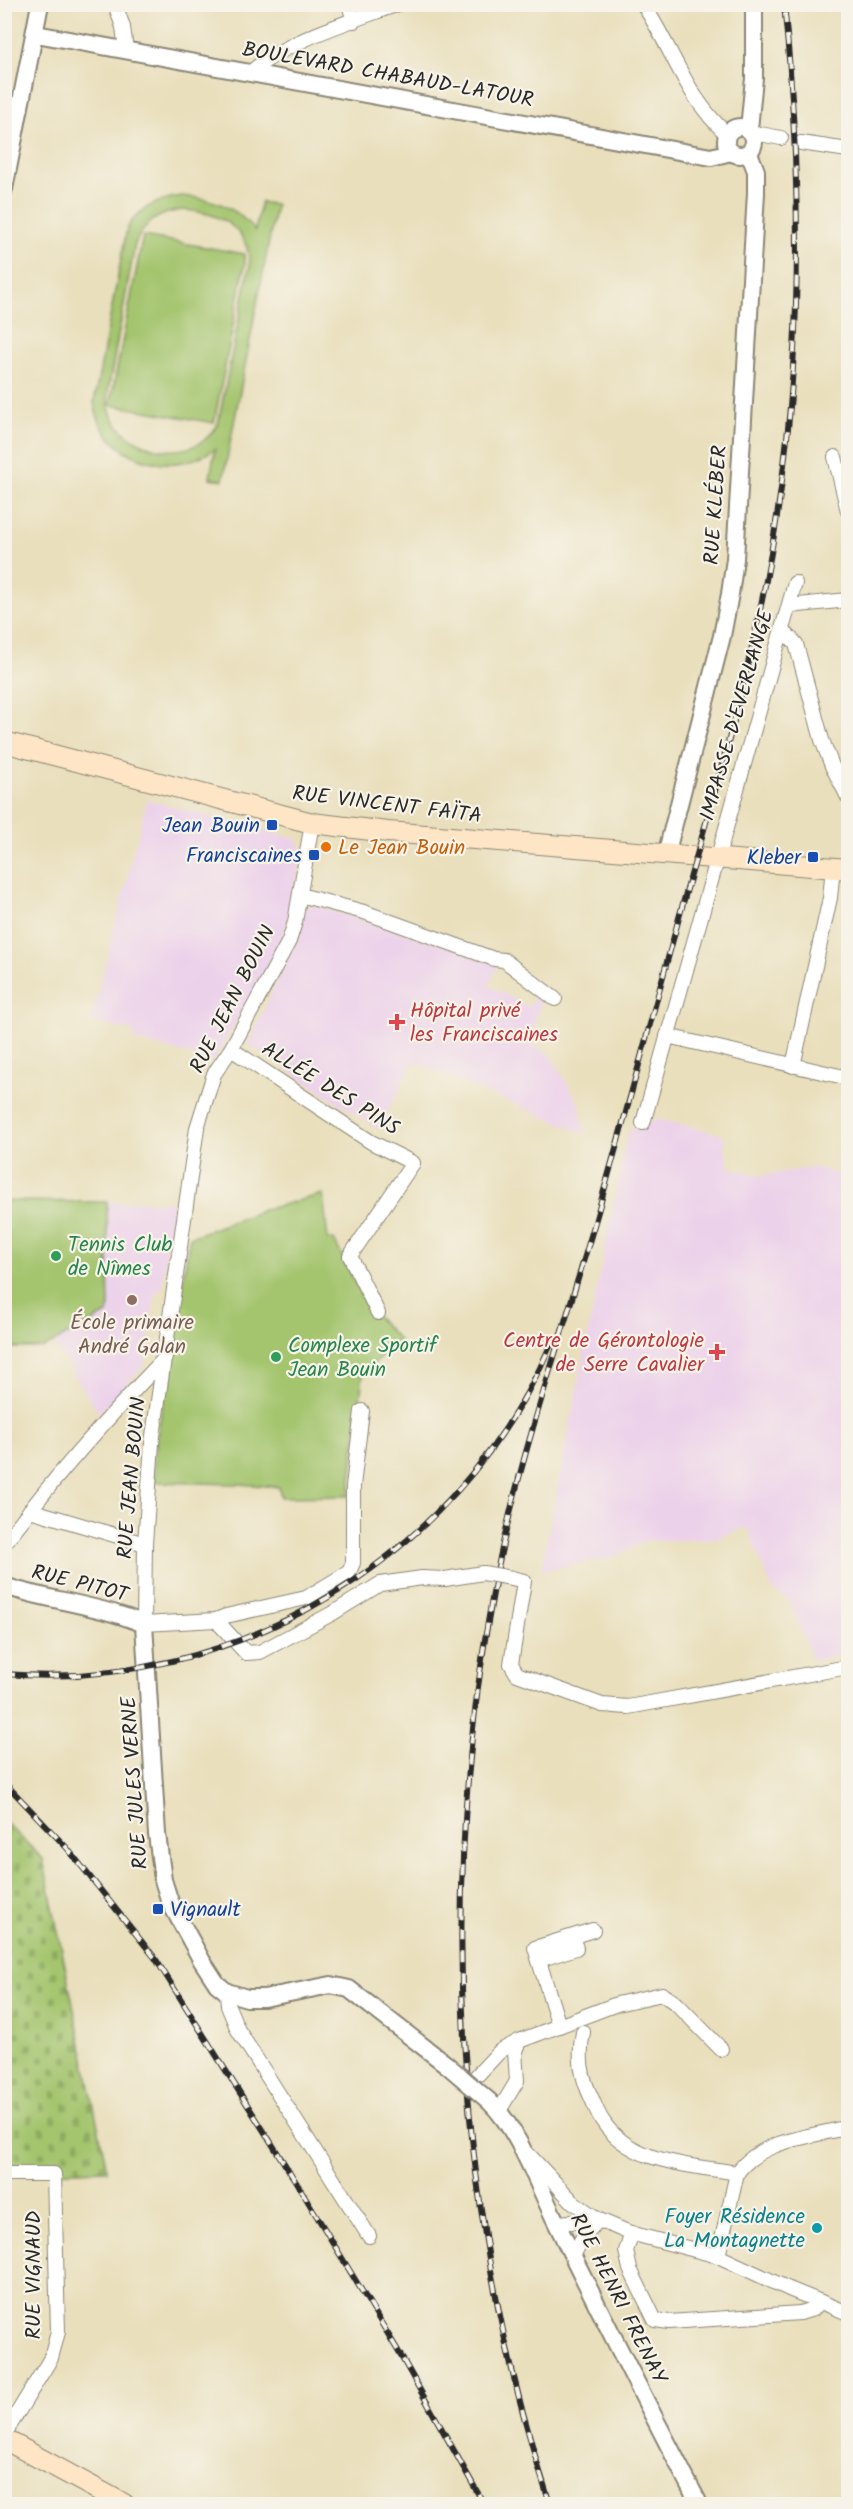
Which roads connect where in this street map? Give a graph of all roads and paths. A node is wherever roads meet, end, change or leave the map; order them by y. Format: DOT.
graph roads {
  1 [pos="40,4"];
  2 [pos="115,4"];
  3 [pos="349,4"];
  4 [pos="398,4"];
  5 [pos="642,4"];
  6 [pos="754,4"];
  7 [pos="354,21"];
  8 [pos="36,34"];
  9 [pos="126,50"];
  10 [pos="251,72"];
  11 [pos="13,106"];
  12 [pos="751,132"];
  13 [pos="728,134"];
  14 [pos="782,138"];
  15 [pos="801,143"];
  16 [pos="849,150"];
  17 [pos="731,152"];
  18 [pos="749,153"];
  19 [pos="4,189"];
  20 [pos="835,457"];
  21 [pos="849,511"];
  22 [pos="795,582"];
  23 [pos="849,600"];
  24 [pos="789,606"];
  25 [pos="783,630"];
  26 [pos="4,741"];
  27 [pos="849,796"];
  28 [pos="312,823"];
  29 [pos="666,855"];
  30 [pos="709,858"];
  31 [pos="841,868"];
  32 [pos="300,895"];
  33 [pos="555,999"];
  34 [pos="667,1036"];
  35 [pos="231,1049"];
  36 [pos="793,1066"];
  37 [pos="849,1078"];
  38 [pos="643,1123"];
  39 [pos="378,1313"];
  40 [pos="165,1358"];
  41 [pos="362,1411"];
  42 [pos="30,1510"];
  43 [pos="4,1544"];
  44 [pos="145,1544"];
  45 [pos="4,1586"];
  46 [pos="216,1620"];
  47 [pos="144,1624"];
  48 [pos="849,1667"];
  49 [pos="593,1930"];
  50 [pos="227,1992"];
  51 [pos="559,2026"];
  52 [pos="584,2032"];
  53 [pos="519,2041"];
  54 [pos="721,2049"];
  55 [pos="493,2058"];
  56 [pos="516,2067"];
  57 [pos="470,2083"];
  58 [pos="494,2106"];
  59 [pos="849,2127"];
  60 [pos="517,2143"];
  61 [pos="737,2172"];
  62 [pos="4,2174"];
  63 [pos="573,2202"];
  64 [pos="553,2216"];
  65 [pos="599,2220"];
  66 [pos="632,2233"];
  67 [pos="369,2236"];
  68 [pos="573,2256"];
  69 [pos="718,2256"];
  70 [pos="820,2302"];
  71 [pos="849,2313"];
  72 [pos="5,2441"];
  73 [pos="124,2505"];
  74 [pos="699,2505"];
  1 -- 8 [label="street"];
  2 -- 9 [label="street"];
  3 -- 7 [label="street"];
  4 -- 7 [label="street"];
  5 -- 13 [label="street"];
  6 -- 12 [label="street, RUE KLÉBER"];
  7 -- 10 [label="street"];
  8 -- 9 [label="street, BOULEVARD CHABAUD-LATOUR"];
  8 -- 11 [label="street"];
  9 -- 10 [label="street, BOULEVARD CHABAUD-LATOUR"];
  10 -- 17 [label="street, BOULEVARD CHABAUD-LATOUR"];
  11 -- 19 [label="street"];
  12 -- 13 [label="street"];
  12 -- 14 [label="street"];
  12 -- 18 [label="street, RUE KLÉBER"];
  13 -- 17 [label="street"];
  15 -- 16 [label="street"];
  17 -- 18 [label="street"];
  18 -- 29 [label="street, RUE KLÉBER"];
  20 -- 21 [label="street"];
  22 -- 24 [label="street, IMPASSE D'EVERLANGE"];
  23 -- 24 [label="street"];
  24 -- 25 [label="street, IMPASSE D'EVERLANGE"];
  25 -- 27 [label="street"];
  25 -- 30 [label="street, IMPASSE D'EVERLANGE"];
  26 -- 28 [label="main road, RUE VINCENT FAÏTA"];
  28 -- 29 [label="main road, RUE VINCENT FAÏTA"];
  28 -- 32 [label="street, RUE JEAN BOUIN"];
  29 -- 30 [label="main road, RUE VINCENT FAÏTA"];
  30 -- 31 [label="main road, RUE VINCENT FAÏTA"];
  30 -- 34 [label="street, IMPASSE D'EVERLANGE"];
  31 -- 36 [label="street"];
  32 -- 33 [label="street"];
  32 -- 35 [label="street, RUE JEAN BOUIN"];
  34 -- 36 [label="street"];
  34 -- 38 [label="street, IMPASSE D'EVERLANGE"];
  35 -- 39 [label="street, ALLÉE DES PINS"];
  35 -- 40 [label="street, RUE JEAN BOUIN"];
  36 -- 37 [label="street"];
  40 -- 42 [label="street"];
  40 -- 44 [label="street, RUE JEAN BOUIN"];
  41 -- 46 [label="street"];
  42 -- 43 [label="street"];
  42 -- 44 [label="street"];
  44 -- 47 [label="street, RUE JEAN BOUIN"];
  45 -- 47 [label="street, RUE PITOT"];
  46 -- 47 [label="street"];
  46 -- 48 [label="street, bridge"];
  47 -- 50 [label="street, RUE JULES VERNE"];
  49 -- 51 [label="street"];
  50 -- 57 [label="street, RUE HENRI FRENAY, bridge"];
  50 -- 67 [label="street"];
  51 -- 53 [label="street"];
  51 -- 54 [label="street"];
  52 -- 61 [label="street"];
  53 -- 55 [label="street"];
  53 -- 56 [label="street"];
  55 -- 56 [label="street"];
  55 -- 57 [label="street"];
  56 -- 58 [label="street"];
  57 -- 58 [label="street, RUE HENRI FRENAY, bridge"];
  58 -- 60 [label="street, RUE HENRI FRENAY"];
  59 -- 61 [label="street"];
  60 -- 63 [label="street"];
  60 -- 64 [label="street, RUE HENRI FRENAY"];
  61 -- 69 [label="street"];
  62 -- 72 [label="street, RUE VIGNAUD"];
  63 -- 64 [label="street"];
  63 -- 65 [label="street"];
  64 -- 65 [label="street"];
  64 -- 68 [label="street, RUE HENRI FRENAY"];
  65 -- 66 [label="street"];
  65 -- 68 [label="street"];
  66 -- 69 [label="street"];
  66 -- 70 [label="street"];
  68 -- 74 [label="street, RUE HENRI FRENAY"];
  69 -- 70 [label="street"];
  70 -- 71 [label="street"];
  72 -- 73 [label="main road"];
}
